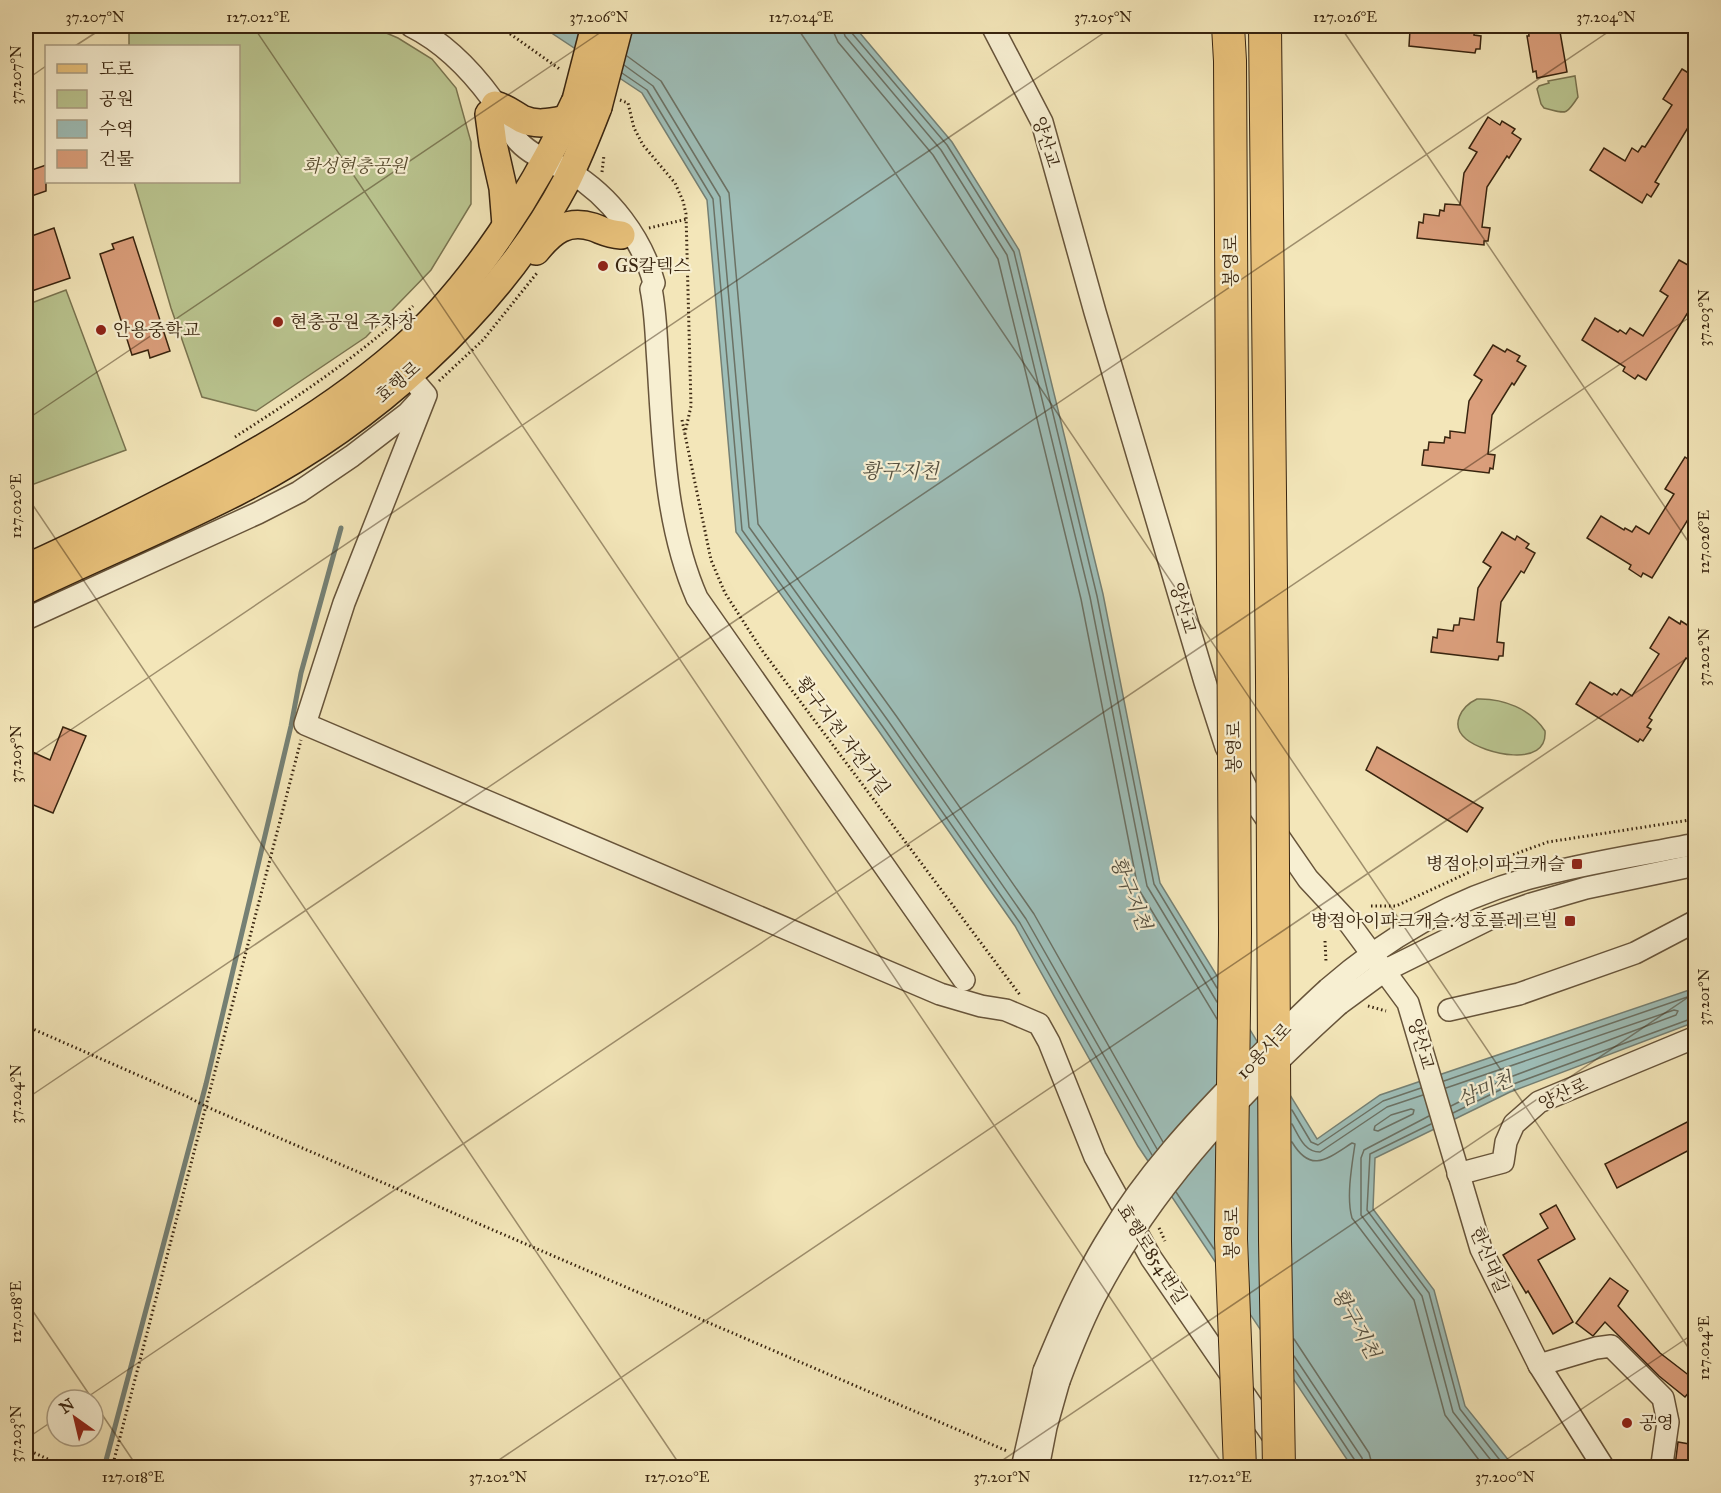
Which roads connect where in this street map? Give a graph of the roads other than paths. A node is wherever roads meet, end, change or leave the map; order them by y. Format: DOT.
graph roads {
  1 [pos="411,26"];
  2 [pos="595,26"];
  3 [pos="619,26"];
  4 [pos="992,26"];
  5 [pos="1228,26"];
  6 [pos="1265,26"];
  7 [pos="1280,26"];
  8 [pos="489,103"];
  9 [pos="590,106"];
  10 [pos="1266,122"];
  11 [pos="542,165"];
  12 [pos="568,178"];
  13 [pos="502,232"];
  14 [pos="621,235"];
  15 [pos="511,267"];
  16 [pos="651,289"];
  17 [pos="479,305"];
  18 [pos="408,374"];
  19 [pos="426,395"];
  20 [pos="166,512"];
  21 [pos="26,568"];
  22 [pos="26,590"];
  23 [pos="26,619"];
  24 [pos="1695,844"];
  25 [pos="1695,865"];
  26 [pos="1450,908"];
  27 [pos="1695,921"];
  28 [pos="1461,932"];
  29 [pos="1371,953"];
  30 [pos="1384,971"];
  31 [pos="964,980"];
  32 [pos="1333,996"];
  33 [pos="1449,1010"];
  34 [pos="1695,1037"];
  35 [pos="1451,1151"];
  36 [pos="1458,1174"];
  37 [pos="1539,1365"];
  38 [pos="1052,1376"];
  39 [pos="1022,1467"];
  40 [pos="1038,1467"];
  41 [pos="1240,1467"];
  42 [pos="1279,1467"];
  43 [pos="1294,1467"];
  44 [pos="1604,1467"];
  45 [pos="1659,1467"];
  1 -- 8 [label="street"];
  2 -- 9 [label="main road, bridge"];
  3 -- 9 [label="main road, 효행로, bridge"];
  4 -- 29 [label="street, 양산교"];
  5 -- 41 [label="highway, 봉영로, bridge"];
  6 -- 10 [label="highway, 봉영로"];
  7 -- 10 [label="highway"];
  8 -- 9 [label="main road"];
  8 -- 11 [label="street"];
  8 -- 13 [label="main road"];
  9 -- 11 [label="main road, 효행로"];
  9 -- 12 [label="main road, 효행로"];
  10 -- 42 [label="highway, 봉영로, bridge"];
  11 -- 12 [label="street"];
  11 -- 13 [label="main road, 효행로"];
  12 -- 14 [label="street"];
  12 -- 15 [label="main road, 효행로"];
  12 -- 16 [label="street"];
  13 -- 17 [label="main road"];
  13 -- 20 [label="main road, 효행로"];
  14 -- 15 [label="main road"];
  14 -- 16 [label="street"];
  15 -- 17 [label="main road, 효행로"];
  16 -- 31 [label="street"];
  17 -- 18 [label="main road, 효행로"];
  18 -- 19 [label="street"];
  18 -- 20 [label="main road, 효행로"];
  19 -- 23 [label="street"];
  19 -- 43 [label="street, 효행로854번길"];
  20 -- 21 [label="main road, 효행로"];
  20 -- 22 [label="main road, 효행로"];
  24 -- 26 [label="street, 10용사로"];
  25 -- 28 [label="street, 10용사로"];
  26 -- 28 [label="street"];
  26 -- 29 [label="street, 10용사로"];
  27 -- 33 [label="street"];
  28 -- 30 [label="street, 10용사로"];
  29 -- 30 [label="street, 양산교"];
  29 -- 32 [label="street, 10용사로"];
  30 -- 32 [label="street, 10용사로"];
  30 -- 35 [label="street, 양산교"];
  32 -- 38 [label="street, 10용사로, bridge"];
  34 -- 36 [label="street, 양산로"];
  35 -- 36 [label="street, 한신대길"];
  36 -- 37 [label="street, 한신대길"];
  37 -- 44 [label="street, 한신대길"];
  37 -- 45 [label="street"];
  38 -- 39 [label="street, 10용사로"];
  38 -- 40 [label="street, 10용사로"];
}
